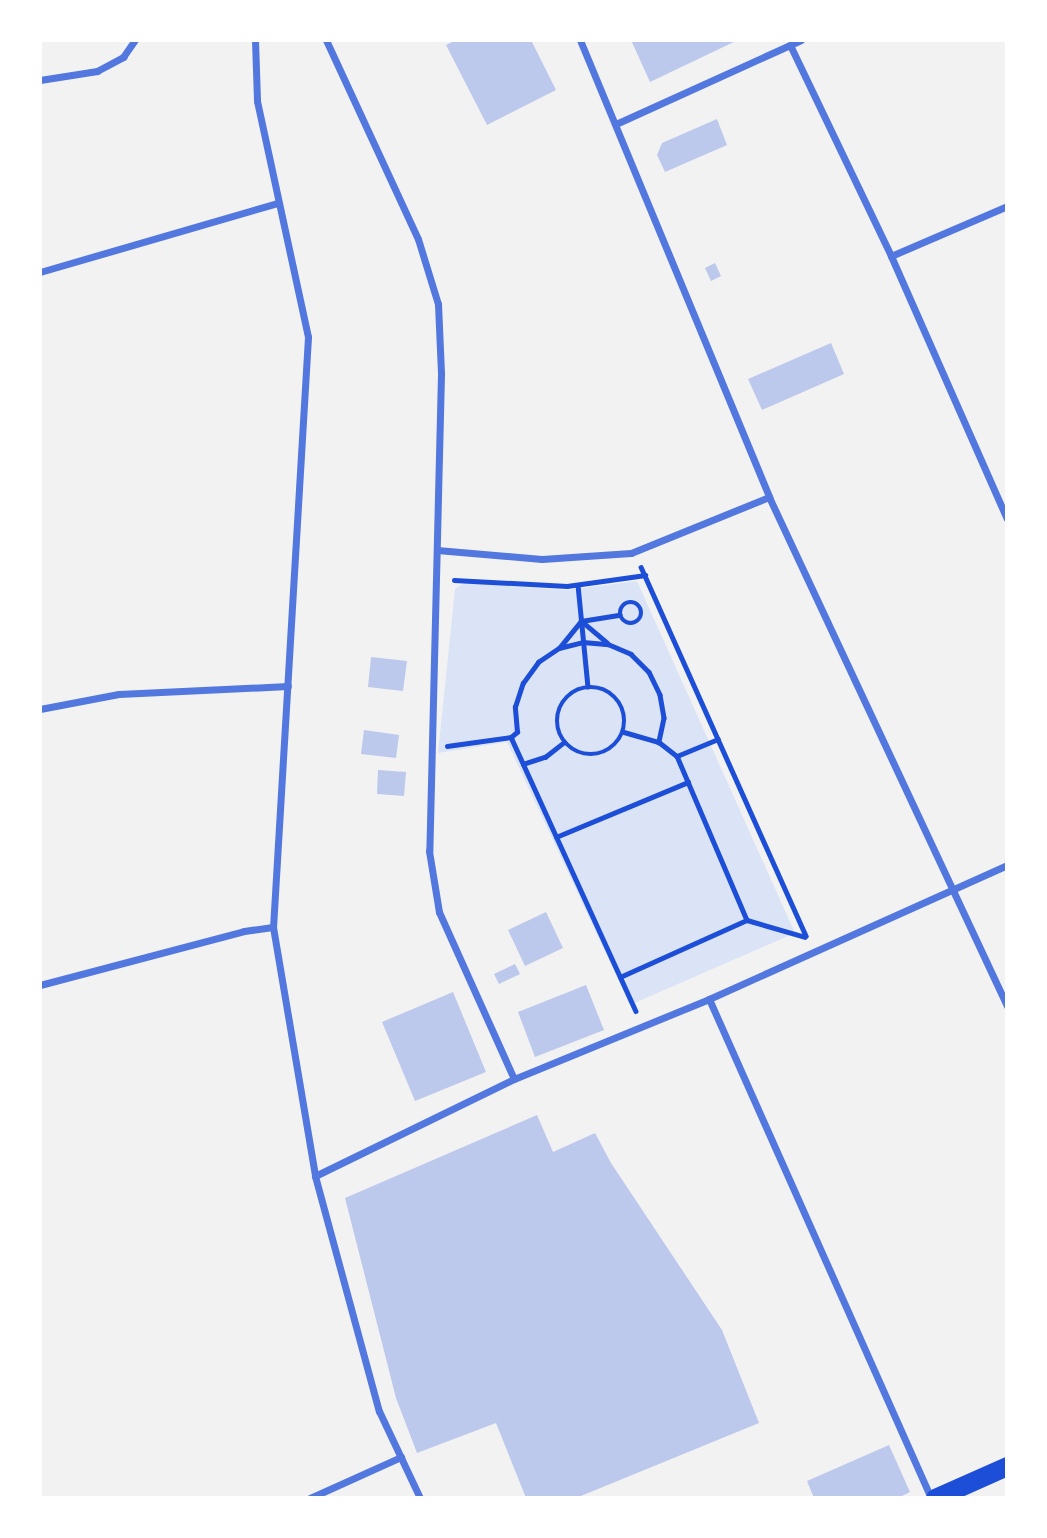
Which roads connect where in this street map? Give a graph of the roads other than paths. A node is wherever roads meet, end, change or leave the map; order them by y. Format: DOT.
graph roads {
  1 [pos="135,40"];
  2 [pos="255,40"];
  3 [pos="326,40"];
  4 [pos="580,40"];
  5 [pos="801,40"];
  6 [pos="790,45"];
  7 [pos="40,80"];
  8 [pos="618,123"];
  9 [pos="277,203"];
  10 [pos="1007,206"];
  11 [pos="891,256"];
  12 [pos="40,272"];
  13 [pos="769,497"];
  14 [pos="1007,519"];
  15 [pos="437,550"];
  16 [pos="288,686"];
  17 [pos="40,709"];
  18 [pos="1007,865"];
  19 [pos="952,890"];
  20 [pos="273,927"];
  21 [pos="40,985"];
  22 [pos="709,999"];
  23 [pos="1007,1006"];
  24 [pos="514,1079"];
  25 [pos="316,1175"];
  26 [pos="401,1457"];
  27 [pos="1007,1466"];
  28 [pos="310,1498"];
  29 [pos="420,1498"];
  30 [pos="933,1498"];
  1 -- 7 [label="street"];
  2 -- 9 [label="street"];
  3 -- 15 [label="street"];
  4 -- 8 [label="street"];
  5 -- 6 [label="street"];
  6 -- 8 [label="street"];
  6 -- 11 [label="street"];
  8 -- 13 [label="street"];
  9 -- 12 [label="street"];
  9 -- 16 [label="street"];
  10 -- 11 [label="street"];
  11 -- 14 [label="street"];
  13 -- 15 [label="street"];
  13 -- 19 [label="street"];
  15 -- 24 [label="street"];
  16 -- 17 [label="street"];
  16 -- 20 [label="street"];
  18 -- 19 [label="street"];
  19 -- 22 [label="street"];
  19 -- 23 [label="street"];
  20 -- 21 [label="street"];
  20 -- 25 [label="street"];
  22 -- 24 [label="street"];
  22 -- 30 [label="street"];
  24 -- 25 [label="street"];
  25 -- 26 [label="street"];
  26 -- 28 [label="street"];
  26 -- 29 [label="street"];
  27 -- 30 [label="highway"];
}
